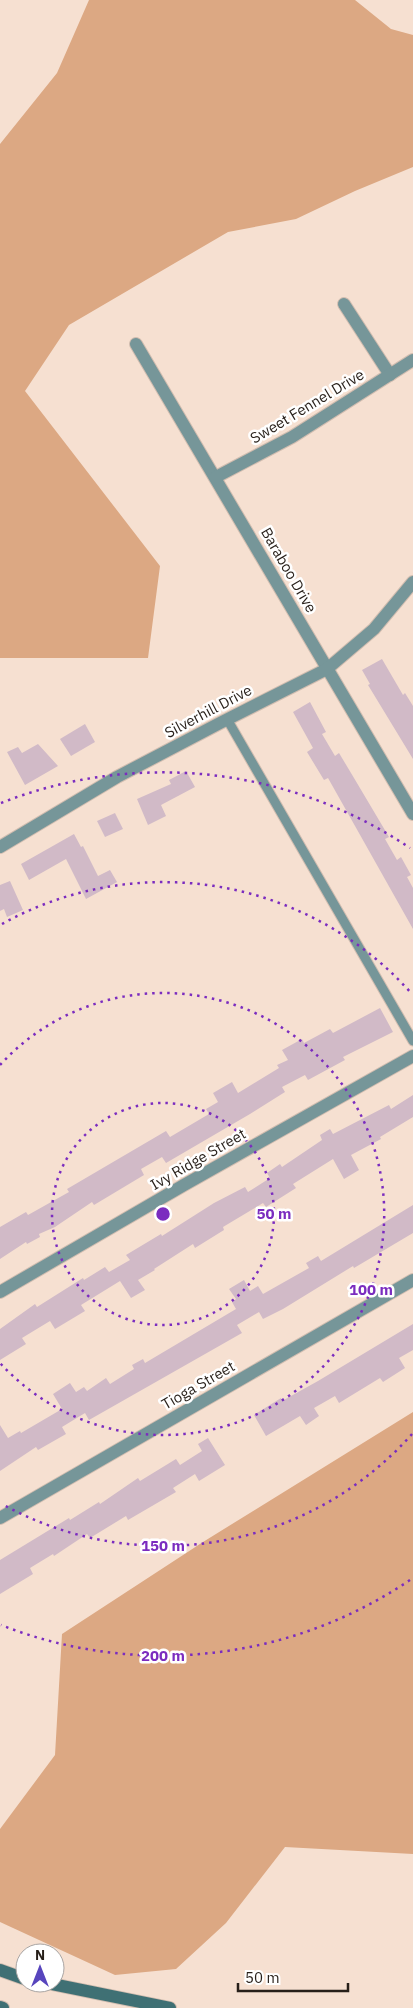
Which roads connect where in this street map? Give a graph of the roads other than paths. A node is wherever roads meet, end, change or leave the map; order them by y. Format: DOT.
graph roads {
  1 [pos="344,304"];
  2 [pos="136,344"];
  3 [pos="413,360"];
  4 [pos="390,374"];
  5 [pos="216,477"];
  6 [pos="410,591"];
  7 [pos="327,669"];
  8 [pos="227,719"];
  9 [pos="413,814"];
  10 [pos="0,847"];
  11 [pos="413,1041"];
  12 [pos="413,1056"];
  13 [pos="413,1280"];
  14 [pos="0,1292"];
  15 [pos="0,1518"];
  16 [pos="0,1970"];
  17 [pos="15,1975"];
  18 [pos="65,1987"];
  19 [pos="170,2008"];
  1 -- 4 [label="street"];
  2 -- 5 [label="street, Baraboo Drive"];
  3 -- 4 [label="street, Sweet Fennel Drive"];
  4 -- 5 [label="street, Sweet Fennel Drive"];
  5 -- 7 [label="street, Baraboo Drive"];
  6 -- 7 [label="street, Silverhill Drive"];
  7 -- 8 [label="street, Silverhill Drive"];
  7 -- 9 [label="street, Baraboo Drive"];
  8 -- 10 [label="street, Silverhill Drive"];
  8 -- 11 [label="lane"];
  12 -- 14 [label="street, Ivy Ridge Street"];
  13 -- 15 [label="street, Tioga Street"];
  16 -- 17 [label="main road"];
  18 -- 19 [label="main road"];
}
